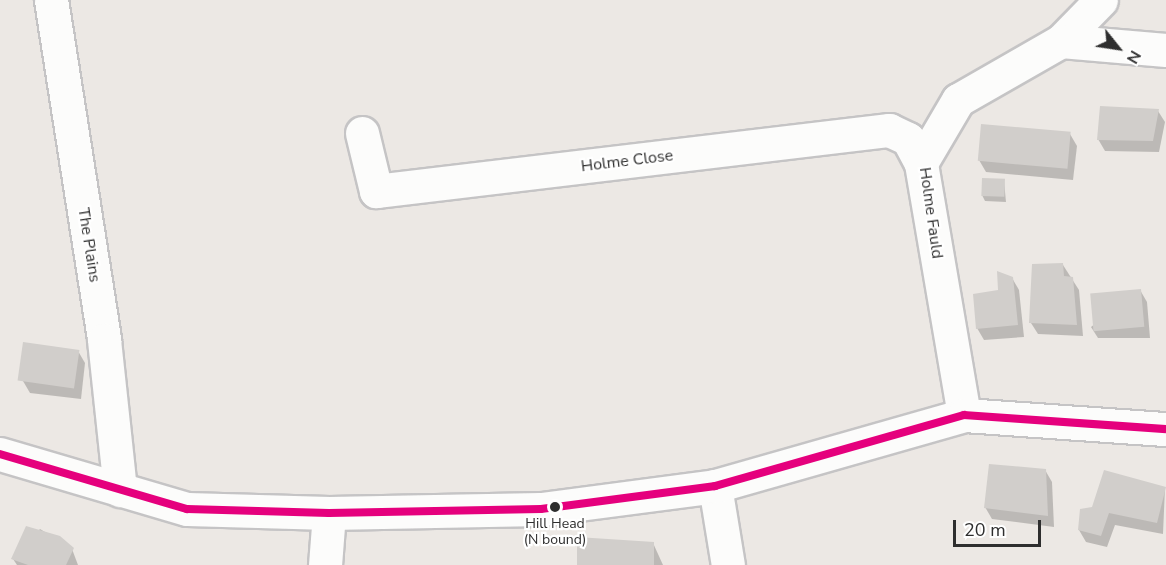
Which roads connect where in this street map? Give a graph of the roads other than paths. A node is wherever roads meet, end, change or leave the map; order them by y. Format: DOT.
graph roads {
  1 [pos="51,0"];
  2 [pos="1101,0"];
  3 [pos="1061,41"];
  4 [pos="1166,50"];
  5 [pos="362,133"];
  6 [pos="921,163"];
  7 [pos="964,415"];
  8 [pos="1166,429"];
  9 [pos="0,454"];
  10 [pos="715,486"];
  11 [pos="120,490"];
  12 [pos="329,513"];
  13 [pos="325,565"];
  14 [pos="728,565"];
  1 -- 11 [label="street, The Plains"];
  2 -- 3 [label="street, Holme Fauld"];
  3 -- 4 [label="street"];
  3 -- 6 [label="street, Holme Fauld"];
  5 -- 6 [label="street, Holme Close"];
  6 -- 7 [label="street, Holme Fauld"];
  7 -- 8 [label="street"];
  7 -- 10 [label="street"];
  9 -- 11 [label="street"];
  10 -- 12 [label="street"];
  10 -- 14 [label="street"];
  11 -- 12 [label="street"];
  12 -- 13 [label="street"];
}
